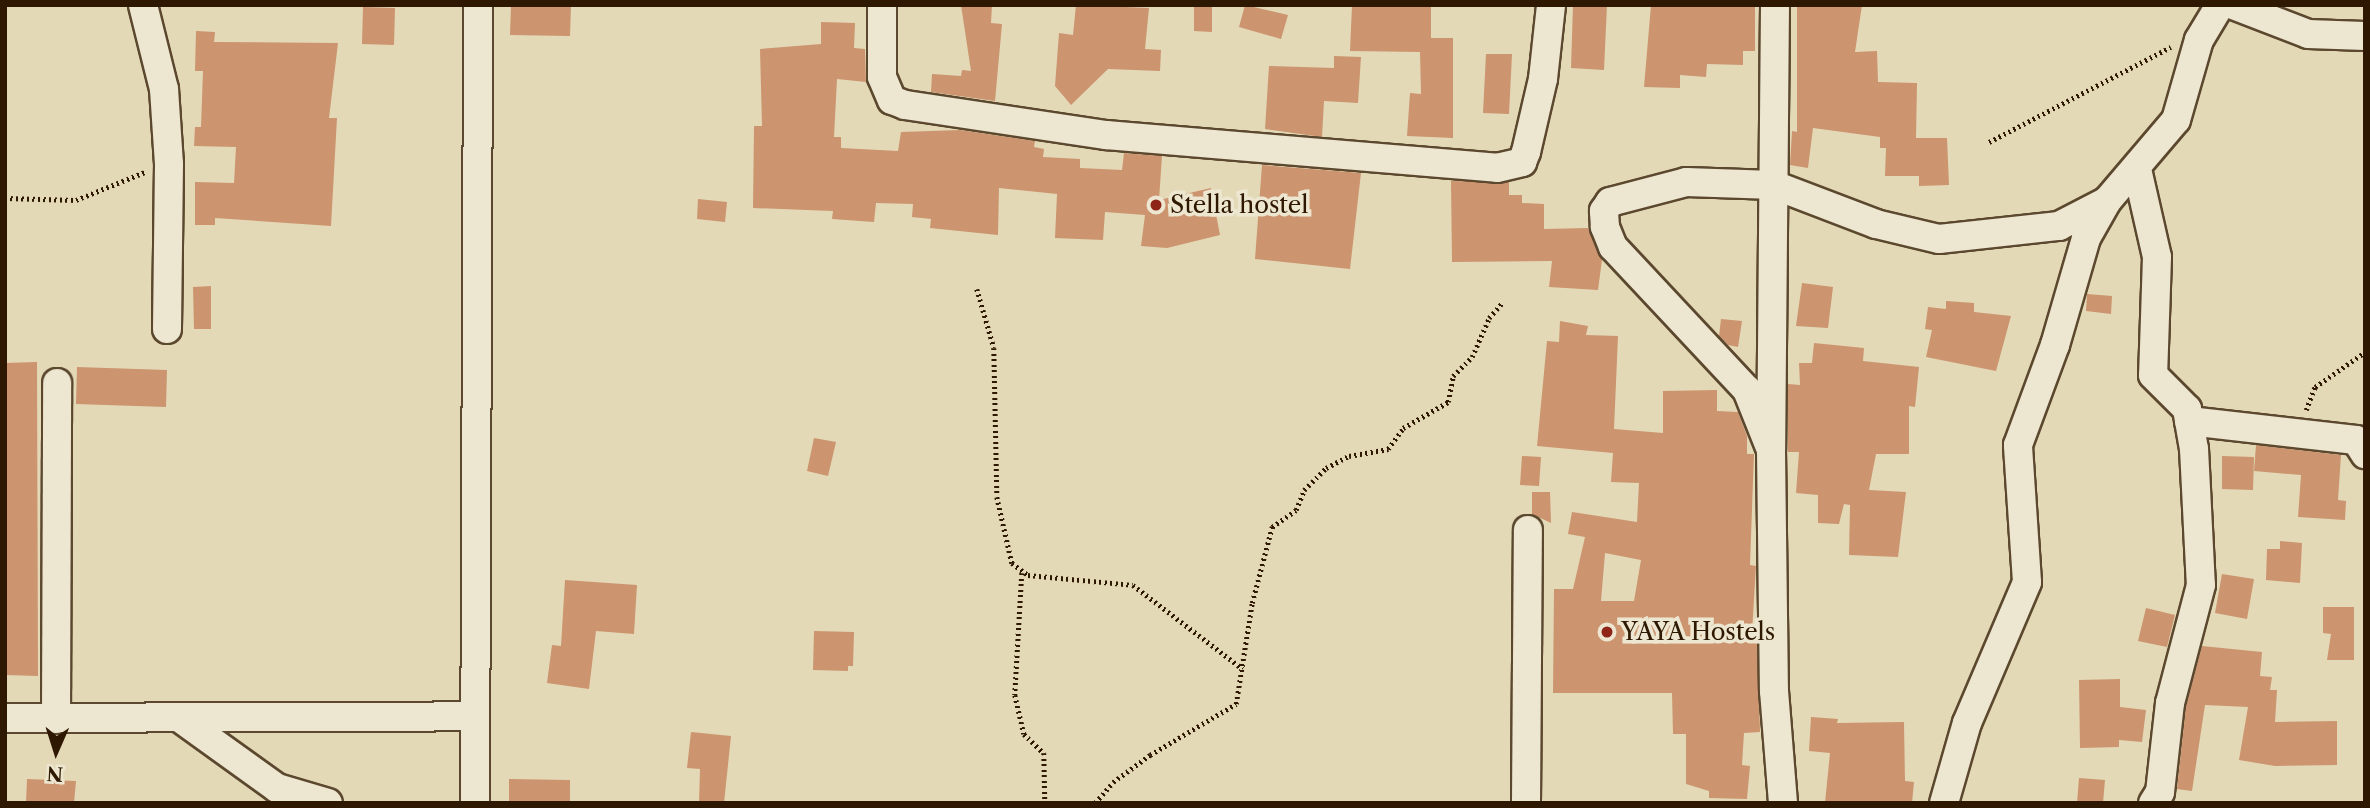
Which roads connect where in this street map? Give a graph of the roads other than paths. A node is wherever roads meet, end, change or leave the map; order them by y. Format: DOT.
graph roads {
  1 [pos="144,5"];
  2 [pos="478,5"];
  3 [pos="882,5"];
  4 [pos="1551,5"];
  5 [pos="1775,5"];
  6 [pos="2220,5"];
  7 [pos="2233,5"];
  8 [pos="2365,36"];
  9 [pos="2137,169"];
  10 [pos="1774,185"];
  11 [pos="2107,201"];
  12 [pos="167,329"];
  13 [pos="57,383"];
  14 [pos="2189,421"];
  15 [pos="2362,444"];
  16 [pos="1771,450"];
  17 [pos="1528,530"];
  18 [pos="474,716"];
  19 [pos="5,718"];
  20 [pos="56,719"];
  21 [pos="181,719"];
  22 [pos="328,803"];
  23 [pos="475,803"];
  24 [pos="1526,803"];
  25 [pos="1783,803"];
  26 [pos="1944,803"];
  27 [pos="2153,803"];
  1 -- 12 [label="street"];
  2 -- 18 [label="street"];
  3 -- 4 [label="street"];
  5 -- 10 [label="street"];
  6 -- 9 [label="street"];
  7 -- 8 [label="street"];
  9 -- 11 [label="street"];
  9 -- 14 [label="street"];
  10 -- 11 [label="street"];
  10 -- 16 [label="street"];
  10 -- 16 [label="street"];
  11 -- 26 [label="street"];
  13 -- 20 [label="street"];
  14 -- 15 [label="street"];
  14 -- 27 [label="street"];
  16 -- 25 [label="street"];
  17 -- 24 [label="street"];
  18 -- 21 [label="street"];
  18 -- 23 [label="street"];
  19 -- 20 [label="street"];
  20 -- 21 [label="street"];
  21 -- 22 [label="street"];
}
